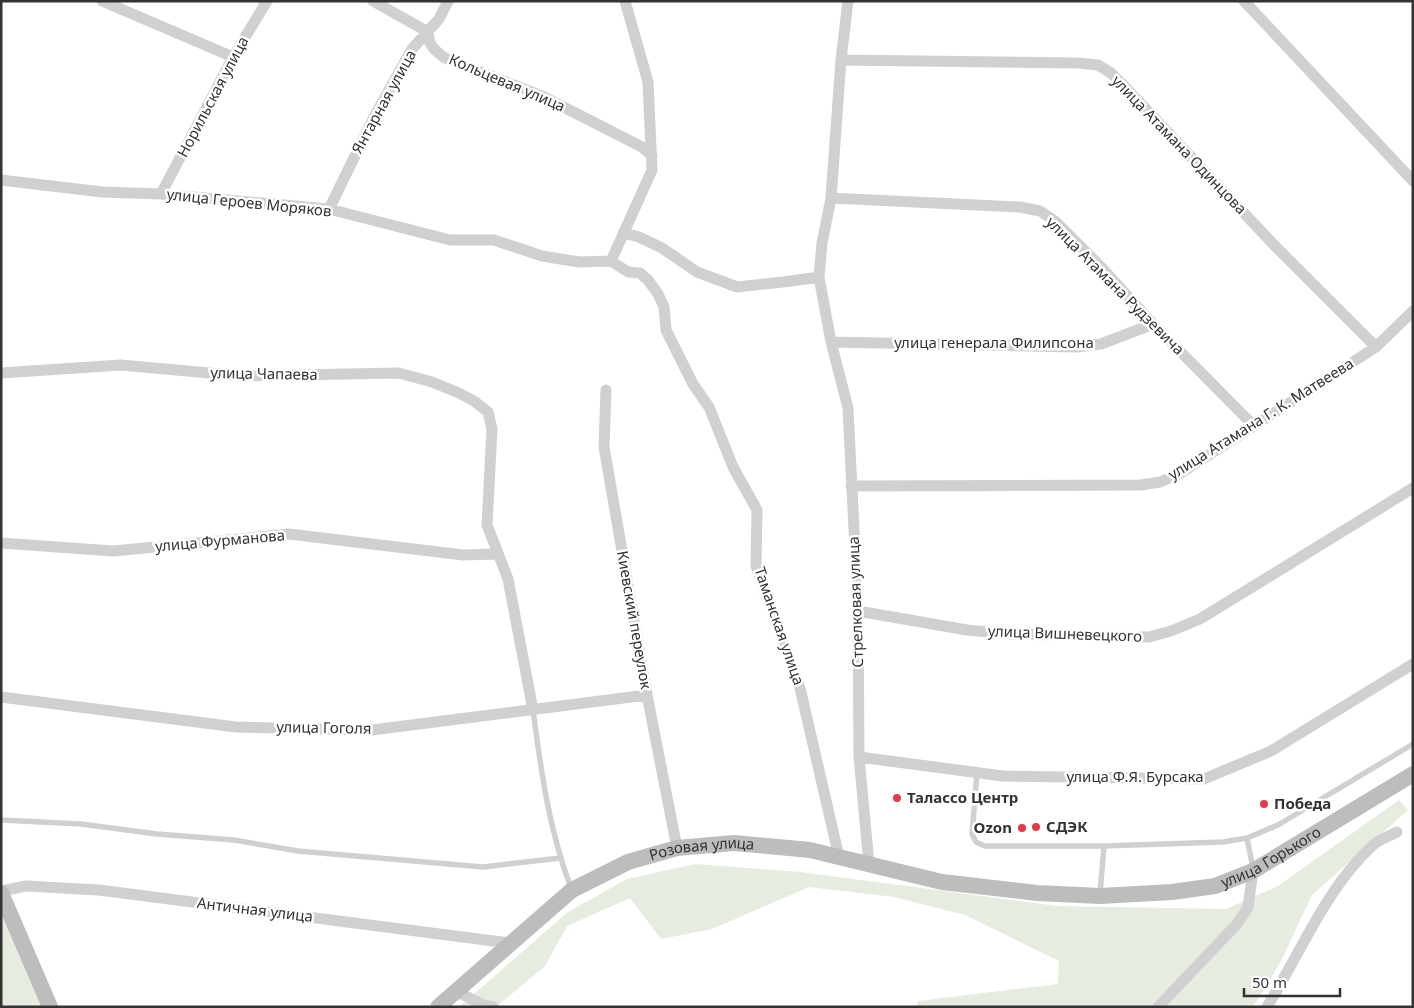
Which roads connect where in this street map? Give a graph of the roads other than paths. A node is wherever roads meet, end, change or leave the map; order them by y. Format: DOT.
graph roads {
  1 [pos="102,1"];
  2 [pos="267,1"];
  3 [pos="373,1"];
  4 [pos="448,1"];
  5 [pos="625,1"];
  6 [pos="848,1"];
  7 [pos="1244,1"];
  8 [pos="428,32"];
  9 [pos="233,57"];
  10 [pos="841,60"];
  11 [pos="652,156"];
  12 [pos="1,180"];
  13 [pos="1413,181"];
  14 [pos="161,194"];
  15 [pos="831,198"];
  16 [pos="329,209"];
  17 [pos="623,233"];
  18 [pos="611,261"];
  19 [pos="819,276"];
  20 [pos="1413,311"];
  21 [pos="1153,324"];
  22 [pos="831,342"];
  23 [pos="1376,347"];
  24 [pos="1,373"];
  25 [pos="606,390"];
  26 [pos="1253,425"];
  27 [pos="851,486"];
  28 [pos="1413,488"];
  29 [pos="1,543"];
  30 [pos="497,554"];
  31 [pos="858,611"];
  32 [pos="1413,664"];
  33 [pos="647,695"];
  34 [pos="1,697"];
  35 [pos="533,710"];
  36 [pos="1413,744"];
  37 [pos="859,757"];
  38 [pos="977,773"];
  39 [pos="1413,774"];
  40 [pos="1,820"];
  41 [pos="1397,832"];
  42 [pos="1247,838"];
  43 [pos="1104,846"];
  44 [pos="677,848"];
  45 [pos="838,857"];
  46 [pos="560,858"];
  47 [pos="869,864"];
  48 [pos="1254,871"];
  49 [pos="572,890"];
  50 [pos="1,892"];
  51 [pos="1100,896"];
  52 [pos="509,943"];
  53 [pos="456,991"];
  54 [pos="488,1006"];
  55 [pos="50,1007"];
  56 [pos="438,1007"];
  57 [pos="1158,1007"];
  58 [pos="1267,1007"];
  1 -- 9 [label="street"];
  2 -- 9 [label="street, Норильская улица"];
  3 -- 8 [label="street"];
  4 -- 8 [label="street, Янтарная улица"];
  5 -- 11 [label="street"];
  6 -- 10 [label="street, Стрелковая улица"];
  7 -- 13 [label="street"];
  8 -- 11 [label="street, Кольцевая улица"];
  8 -- 16 [label="street, Янтарная улица"];
  9 -- 14 [label="street, Норильская улица"];
  10 -- 15 [label="street, Стрелковая улица"];
  10 -- 23 [label="street, улица Атамана Одинцова"];
  11 -- 17 [label="street"];
  12 -- 14 [label="street, улица Героев Моряков"];
  14 -- 16 [label="street, улица Героев Моряков"];
  15 -- 19 [label="street, Стрелковая улица"];
  15 -- 21 [label="street, улица Атамана Рудзевича"];
  16 -- 18 [label="street, улица Героев Моряков"];
  17 -- 18 [label="street"];
  17 -- 19 [label="street"];
  18 -- 45 [label="street, Таманская улица"];
  19 -- 22 [label="street, Стрелковая улица"];
  20 -- 23 [label="street, улица Атамана Г. К. Матвеева"];
  21 -- 22 [label="street, улица генерала Филипсона"];
  21 -- 26 [label="street, улица Атамана Рудзевича"];
  22 -- 27 [label="street, Стрелковая улица"];
  23 -- 26 [label="street, улица Атамана Г. К. Матвеева"];
  24 -- 30 [label="street, улица Чапаева"];
  25 -- 33 [label="street, Киевский переулок"];
  26 -- 27 [label="street, улица Атамана Г. К. Матвеева"];
  27 -- 31 [label="street, Стрелковая улица"];
  28 -- 31 [label="street, улица Вишневецкого"];
  29 -- 30 [label="street, улица Фурманова"];
  30 -- 35 [label="street"];
  31 -- 37 [label="street, Стрелковая улица"];
  32 -- 38 [label="street, улица Ф.Я. Бурсака"];
  33 -- 35 [label="street, улица Гоголя"];
  33 -- 44 [label="street, Киевский переулок"];
  34 -- 35 [label="street, улица Гоголя"];
  35 -- 46 [label="lane"];
  36 -- 42 [label="lane"];
  37 -- 38 [label="street, улица Ф.Я. Бурсака"];
  37 -- 47 [label="street, Стрелковая улица"];
  38 -- 43 [label="lane"];
  39 -- 48 [label="main road, улица Горького"];
  40 -- 46 [label="lane"];
  41 -- 58 [label="street"];
  42 -- 43 [label="lane"];
  42 -- 48 [label="lane"];
  43 -- 51 [label="lane"];
  44 -- 45 [label="main road, Розовая улица"];
  44 -- 49 [label="main road, Розовая улица"];
  45 -- 47 [label="main road, Розовая улица"];
  46 -- 49 [label="lane"];
  47 -- 51 [label="main road, Розовая улица"];
  48 -- 51 [label="main road, улица Горького"];
  48 -- 57 [label="street"];
  49 -- 52 [label="main road, Розовая улица"];
  50 -- 52 [label="street, Античная улица"];
  50 -- 55 [label="main road"];
  52 -- 53 [label="main road, Розовая улица"];
  53 -- 54 [label="street"];
  53 -- 56 [label="main road, Розовая улица"];
}
